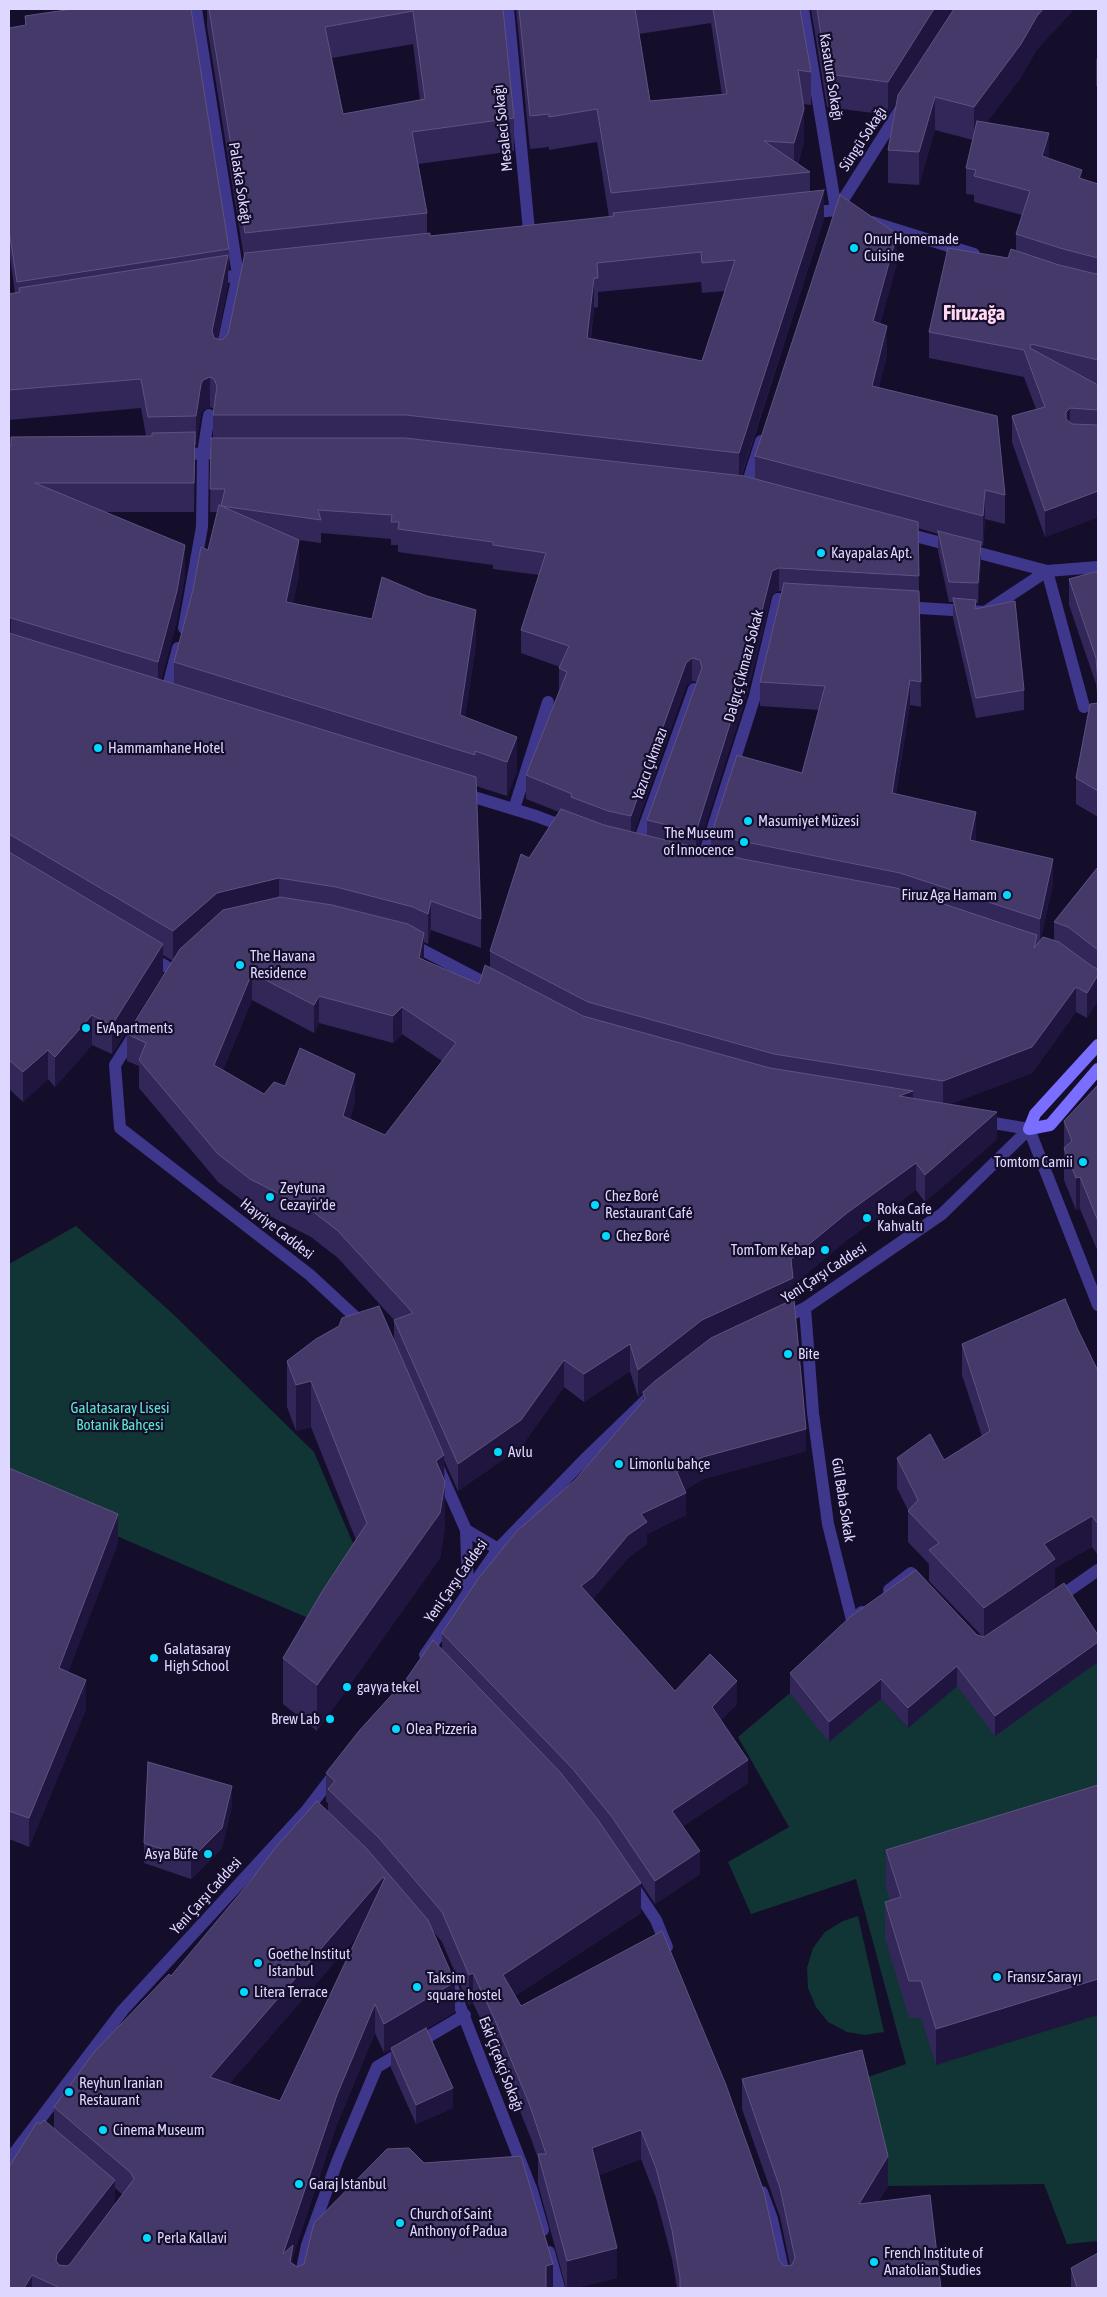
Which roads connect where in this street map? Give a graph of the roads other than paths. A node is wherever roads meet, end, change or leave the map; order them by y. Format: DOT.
graph roads {
  1 [pos="196,9"];
  2 [pos="508,9"];
  3 [pos="803,9"];
  4 [pos="911,93"];
  5 [pos="797,214"];
  6 [pos="834,215"];
  7 [pos="530,243"];
  8 [pos="986,258"];
  9 [pos="267,272"];
  10 [pos="238,275"];
  11 [pos="200,281"];
  12 [pos="220,362"];
  13 [pos="209,415"];
  14 [pos="766,425"];
  15 [pos="203,453"];
  16 [pos="243,453"];
  17 [pos="164,454"];
  18 [pos="745,491"];
  19 [pos="896,531"];
  20 [pos="1098,567"];
  21 [pos="1046,571"];
  22 [pos="808,601"];
  23 [pos="886,606"];
  24 [pos="694,689"];
  25 [pos="164,702"];
  26 [pos="548,702"];
  27 [pos="1084,707"];
  28 [pos="449,790"];
  29 [pos="514,809"];
  30 [pos="580,832"];
  31 [pos="621,846"];
  32 [pos="701,865"];
  33 [pos="401,942"];
  34 [pos="141,951"];
  35 [pos="186,959"];
  36 [pos="507,994"];
  37 [pos="144,1018"];
  38 [pos="1098,1045"];
  39 [pos="1098,1069"];
  40 [pos="971,1119"];
  41 [pos="1029,1128"];
  42 [pos="1098,1304"];
  43 [pos="805,1308"];
  44 [pos="769,1325"];
  45 [pos="377,1337"];
  46 [pos="657,1391"];
  47 [pos="434,1459"];
  48 [pos="466,1530"];
  49 [pos="498,1549"];
  50 [pos="1098,1570"];
  51 [pos="468,1591"];
  52 [pos="931,1594"];
  53 [pos="1044,1607"];
  54 [pos="415,1668"];
  55 [pos="343,1763"];
  56 [pos="626,1875"];
  57 [pos="672,1960"];
  58 [pos="442,1962"];
  59 [pos="465,2015"];
  60 [pos="9,2160"];
  61 [pos="759,2183"];
  62 [pos="298,2288"];
  63 [pos="559,2288"];
  64 [pos="787,2288"];
  1 -- 10 [label="street, Palaska Sokağı"];
  2 -- 7 [label="street, Mesaleci Sokağı"];
  3 -- 6 [label="street, Kasatura Sokağı"];
  4 -- 6 [label="street, Süngü Sokağı"];
  5 -- 6 [label="street"];
  6 -- 8 [label="street"];
  9 -- 10 [label="street"];
  10 -- 11 [label="street"];
  10 -- 12 [label="street, Palaska Sokağı"];
  13 -- 15 [label="street"];
  14 -- 18 [label="street"];
  15 -- 16 [label="street"];
  15 -- 17 [label="street"];
  15 -- 25 [label="street"];
  19 -- 21 [label="street"];
  20 -- 21 [label="street"];
  21 -- 23 [label="street"];
  21 -- 27 [label="street"];
  22 -- 32 [label="street, Dalgıç Çıkmazı Sokak"];
  24 -- 31 [label="street, Yazıcı Çıkmazı"];
  26 -- 29 [label="street"];
  28 -- 29 [label="street"];
  29 -- 30 [label="street"];
  33 -- 36 [label="street"];
  34 -- 35 [label="street"];
  37 -- 45 [label="street, Hayriye Caddesi"];
  38 -- 41 [label="main road"];
  39 -- 41 [label="main road"];
  40 -- 41 [label="street"];
  41 -- 42 [label="street"];
  41 -- 43 [label="street, Yeni Çarşı Caddesi"];
  43 -- 44 [label="street, Yeni Çarşı Caddesi"];
  43 -- 52 [label="street, Gül Baba Sokak"];
  46 -- 49 [label="street, Yeni Çarşı Caddesi"];
  47 -- 48 [label="street"];
  48 -- 49 [label="street"];
  48 -- 51 [label="street"];
  49 -- 51 [label="street, Yeni Çarşı Caddesi"];
  50 -- 53 [label="street"];
  51 -- 54 [label="street, Yeni Çarşı Caddesi"];
  55 -- 60 [label="street, Yeni Çarşı Caddesi"];
  56 -- 57 [label="street"];
  58 -- 59 [label="street, Eski Çiçekçi Sokağı"];
  59 -- 62 [label="street"];
  59 -- 63 [label="street, Eski Çiçekçi Sokağı"];
  61 -- 64 [label="street"];
}
